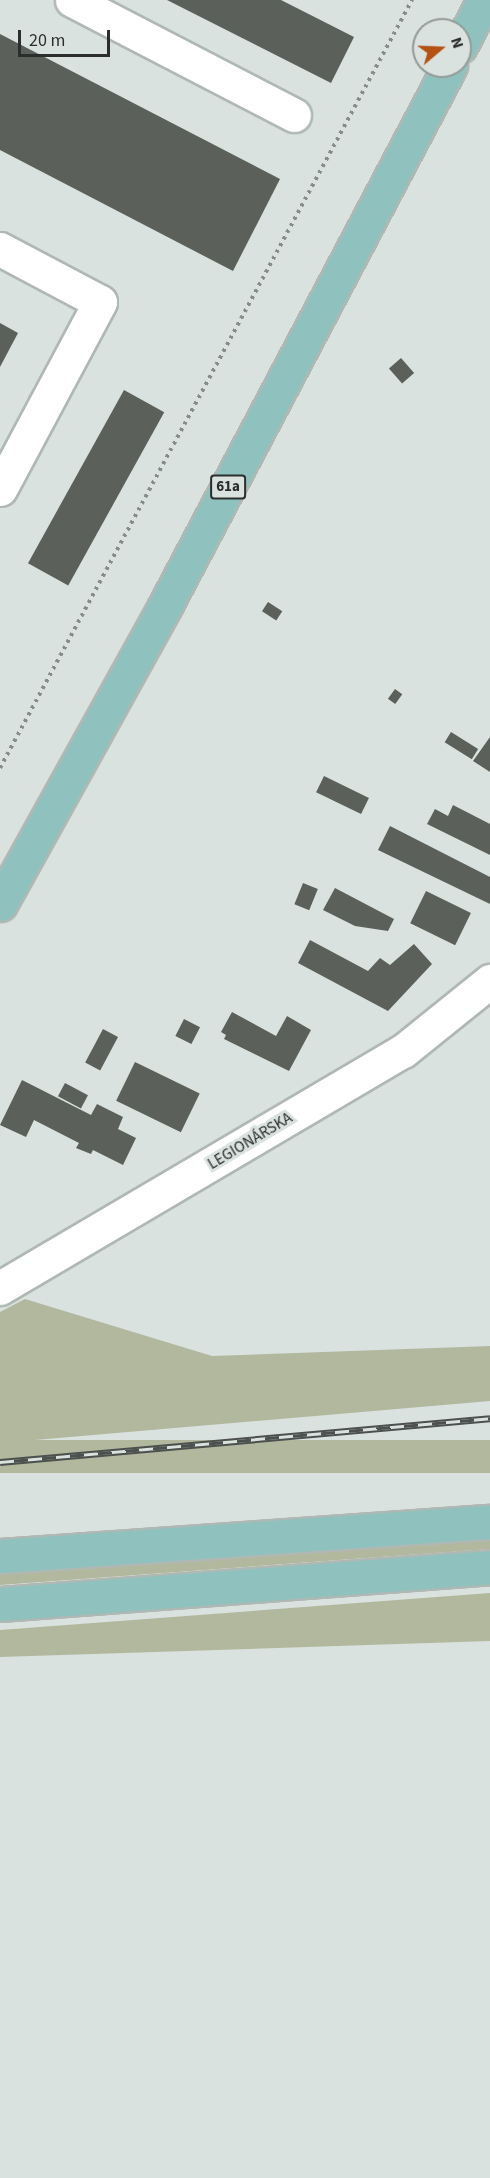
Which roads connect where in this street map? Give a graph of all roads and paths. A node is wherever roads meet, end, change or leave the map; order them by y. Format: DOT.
graph roads {
  1 [pos="72,0"];
  2 [pos="412,0"];
  3 [pos="484,0"];
  4 [pos="472,23"];
  5 [pos="444,78"];
  6 [pos="294,115"];
  7 [pos="0,249"];
  8 [pos="0,489"];
  9 [pos="0,768"];
  10 [pos="0,904"];
  11 [pos="490,981"];
  12 [pos="0,1288"];
  13 [pos="490,1522"];
  14 [pos="0,1556"];
  15 [pos="490,1567"];
  16 [pos="0,1604"];
  1 -- 6 [label="street"];
  2 -- 9 [label="path"];
  3 -- 4 [label="main road"];
  5 -- 10 [label="main road, 61a"];
  7 -- 8 [label="street"];
  11 -- 12 [label="street, LEGIONÁRSKA"];
  13 -- 14 [label="main road"];
  15 -- 16 [label="main road"];
}
